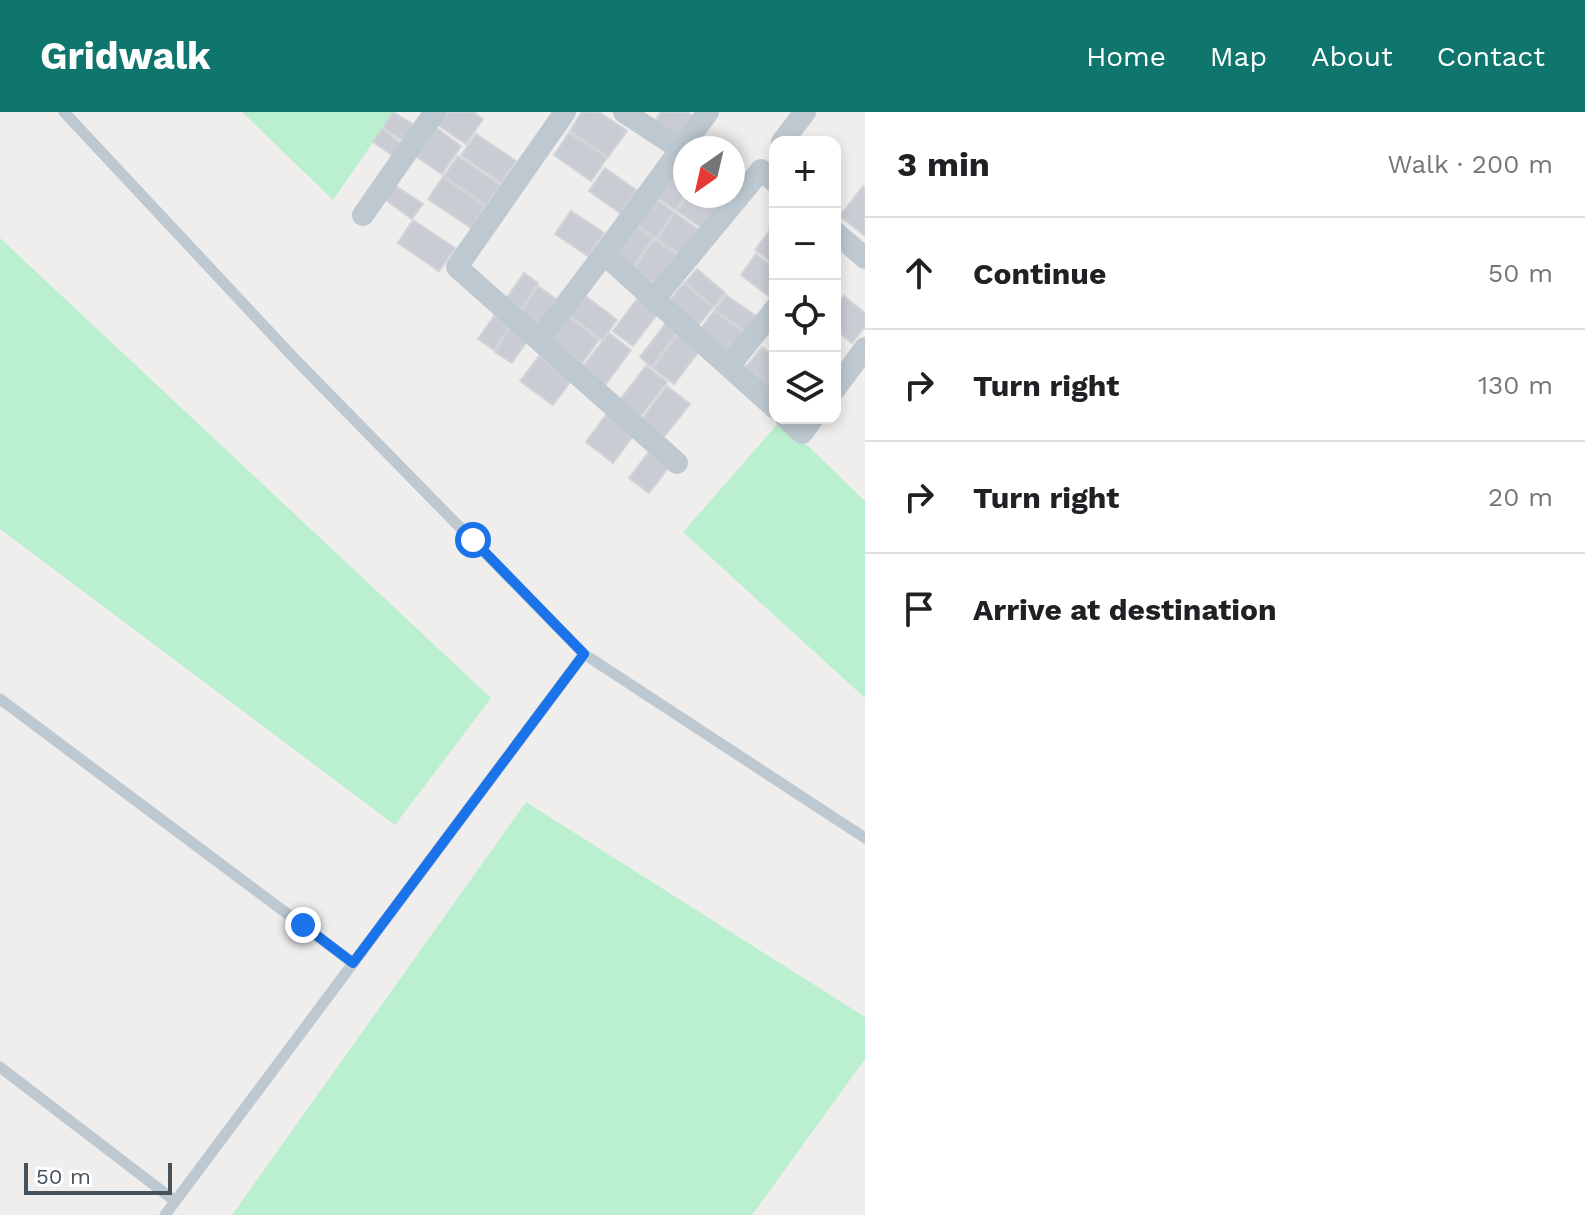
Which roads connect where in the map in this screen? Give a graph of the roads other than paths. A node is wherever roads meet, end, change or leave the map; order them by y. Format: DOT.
graph roads {
  1 [pos="64,112"];
  2 [pos="435,112"];
  3 [pos="565,112"];
  4 [pos="624,112"];
  5 [pos="708,112"];
  6 [pos="805,112"];
  7 [pos="692,136"];
  8 [pos="787,136"];
  9 [pos="673,144"];
  10 [pos="673,163"];
  11 [pos="768,176"];
  12 [pos="745,190"];
  13 [pos="726,208"];
  14 [pos="363,215"];
  15 [pos="841,238"];
  16 [pos="604,254"];
  17 [pos="865,258"];
  18 [pos="655,298"];
  19 [pos="769,316"];
  20 [pos="539,340"];
  21 [pos="865,348"];
  22 [pos="730,365"];
  23 [pos="841,381"];
  24 [pos="769,402"];
  25 [pos="792,424"];
  26 [pos="809,424"];
  27 [pos="677,463"];
  28 [pos="584,654"];
  29 [pos="0,699"];
  30 [pos="865,838"];
  31 [pos="353,963"];
  32 [pos="0,1067"];
  33 [pos="175,1201"];
  34 [pos="165,1215"];
  1 -- 28 [label="lane"];
  2 -- 14 [label="street"];
  3 -- 20 [label="street"];
  4 -- 9 [label="street"];
  5 -- 7 [label="street"];
  6 -- 8 [label="street"];
  10 -- 16 [label="street"];
  11 -- 12 [label="street"];
  13 -- 18 [label="street"];
  15 -- 17 [label="street"];
  16 -- 18 [label="street"];
  16 -- 20 [label="street"];
  18 -- 22 [label="street"];
  19 -- 22 [label="street"];
  20 -- 27 [label="street"];
  21 -- 23 [label="street"];
  22 -- 24 [label="street"];
  25 -- 26 [label="street"];
  28 -- 30 [label="lane"];
  28 -- 31 [label="lane"];
  29 -- 31 [label="lane"];
  31 -- 33 [label="lane"];
  32 -- 33 [label="lane"];
  33 -- 34 [label="lane"];
}
